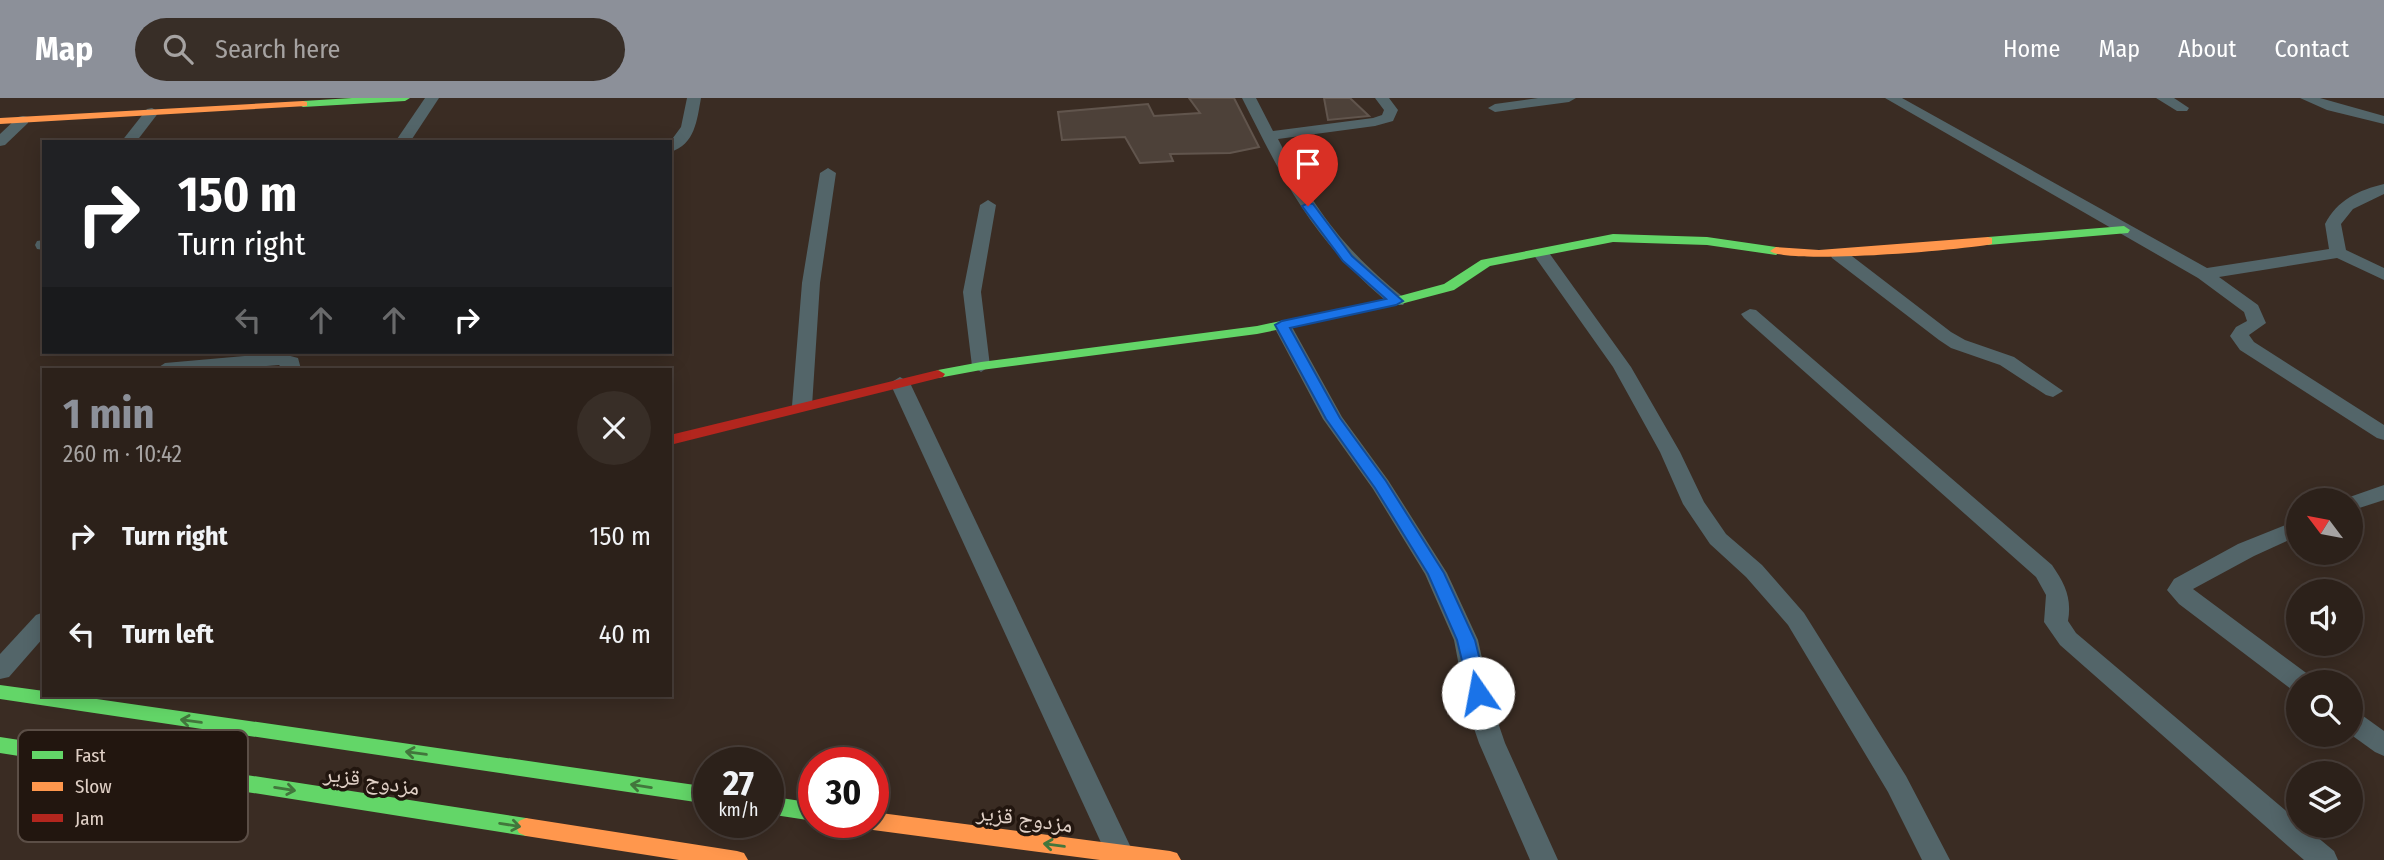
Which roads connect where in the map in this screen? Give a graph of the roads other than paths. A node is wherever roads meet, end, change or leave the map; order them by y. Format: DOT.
graph roads {
  1 [pos="405,98"];
  2 [pos="432,98"];
  3 [pos="694,98"];
  4 [pos="1249,98"];
  5 [pos="1382,98"];
  6 [pos="1569,98"];
  7 [pos="1892,98"];
  8 [pos="2163,98"];
  9 [pos="2306,98"];
  10 [pos="1496,108"];
  11 [pos="2182,108"];
  12 [pos="152,112"];
  13 [pos="23,120"];
  14 [pos="2384,120"];
  15 [pos="0,121"];
  16 [pos="1269,136"];
  17 [pos="130,140"];
  18 [pos="403,140"];
  19 [pos="0,142"];
  20 [pos="672,148"];
  21 [pos="828,173"];
  22 [pos="2384,189"];
  23 [pos="988,205"];
  24 [pos="2124,230"];
  25 [pos="2338,252"];
  26 [pos="1541,254"];
  27 [pos="1838,254"];
  28 [pos="2204,275"];
  29 [pos="2384,275"];
  30 [pos="1396,301"];
  31 [pos="1750,314"];
  32 [pos="1282,325"];
  33 [pos="981,366"];
  34 [pos="176,368"];
  35 [pos="292,368"];
  36 [pos="901,383"];
  37 [pos="2053,391"];
  38 [pos="802,406"];
  39 [pos="2384,434"];
  40 [pos="672,439"];
  41 [pos="2384,492"];
  42 [pos="2363,499"];
  43 [pos="2286,532"];
  44 [pos="42,623"];
  45 [pos="0,670"];
  46 [pos="2286,672"];
  47 [pos="0,692"];
  48 [pos="2363,730"];
  49 [pos="0,745"];
  50 [pos="2384,745"];
  51 [pos="18,748"];
  52 [pos="248,784"];
  53 [pos="693,794"];
  54 [pos="889,823"];
  55 [pos="1120,854"];
  56 [pos="737,860"];
  57 [pos="1170,860"];
  58 [pos="1544,860"];
  59 [pos="1936,860"];
  60 [pos="2325,860"];
  1 -- 12 [label="street"];
  2 -- 18 [label="street"];
  3 -- 20 [label="street"];
  4 -- 16 [label="street"];
  5 -- 16 [label="street"];
  6 -- 10 [label="street"];
  7 -- 24 [label="street"];
  8 -- 11 [label="street"];
  9 -- 14 [label="street"];
  12 -- 13 [label="street"];
  12 -- 17 [label="street"];
  13 -- 15 [label="street"];
  13 -- 19 [label="street"];
  16 -- 30 [label="street"];
  21 -- 38 [label="street"];
  22 -- 25 [label="street"];
  23 -- 33 [label="street"];
  24 -- 27 [label="street"];
  24 -- 28 [label="street"];
  25 -- 28 [label="street"];
  25 -- 29 [label="street"];
  26 -- 27 [label="street"];
  26 -- 30 [label="street"];
  26 -- 59 [label="street"];
  27 -- 37 [label="street"];
  28 -- 39 [label="street"];
  30 -- 32 [label="street"];
  31 -- 60 [label="street"];
  32 -- 33 [label="street"];
  32 -- 58 [label="street"];
  33 -- 36 [label="street"];
  34 -- 35 [label="street"];
  36 -- 38 [label="street"];
  36 -- 55 [label="street"];
  38 -- 40 [label="street"];
  41 -- 42 [label="street"];
  43 -- 46 [label="street"];
  44 -- 45 [label="street"];
  53 -- 47 [label="street, مزدوج قزير, one-way"];
  48 -- 50 [label="street"];
  49 -- 51 [label="street, مزدوج قزير, one-way"];
  52 -- 56 [label="street, مزدوج قزير, one-way"];
  55 -- 54 [label="street, مزدوج قزير, one-way"];
  55 -- 57 [label="street, مزدوج قزير"];
}
